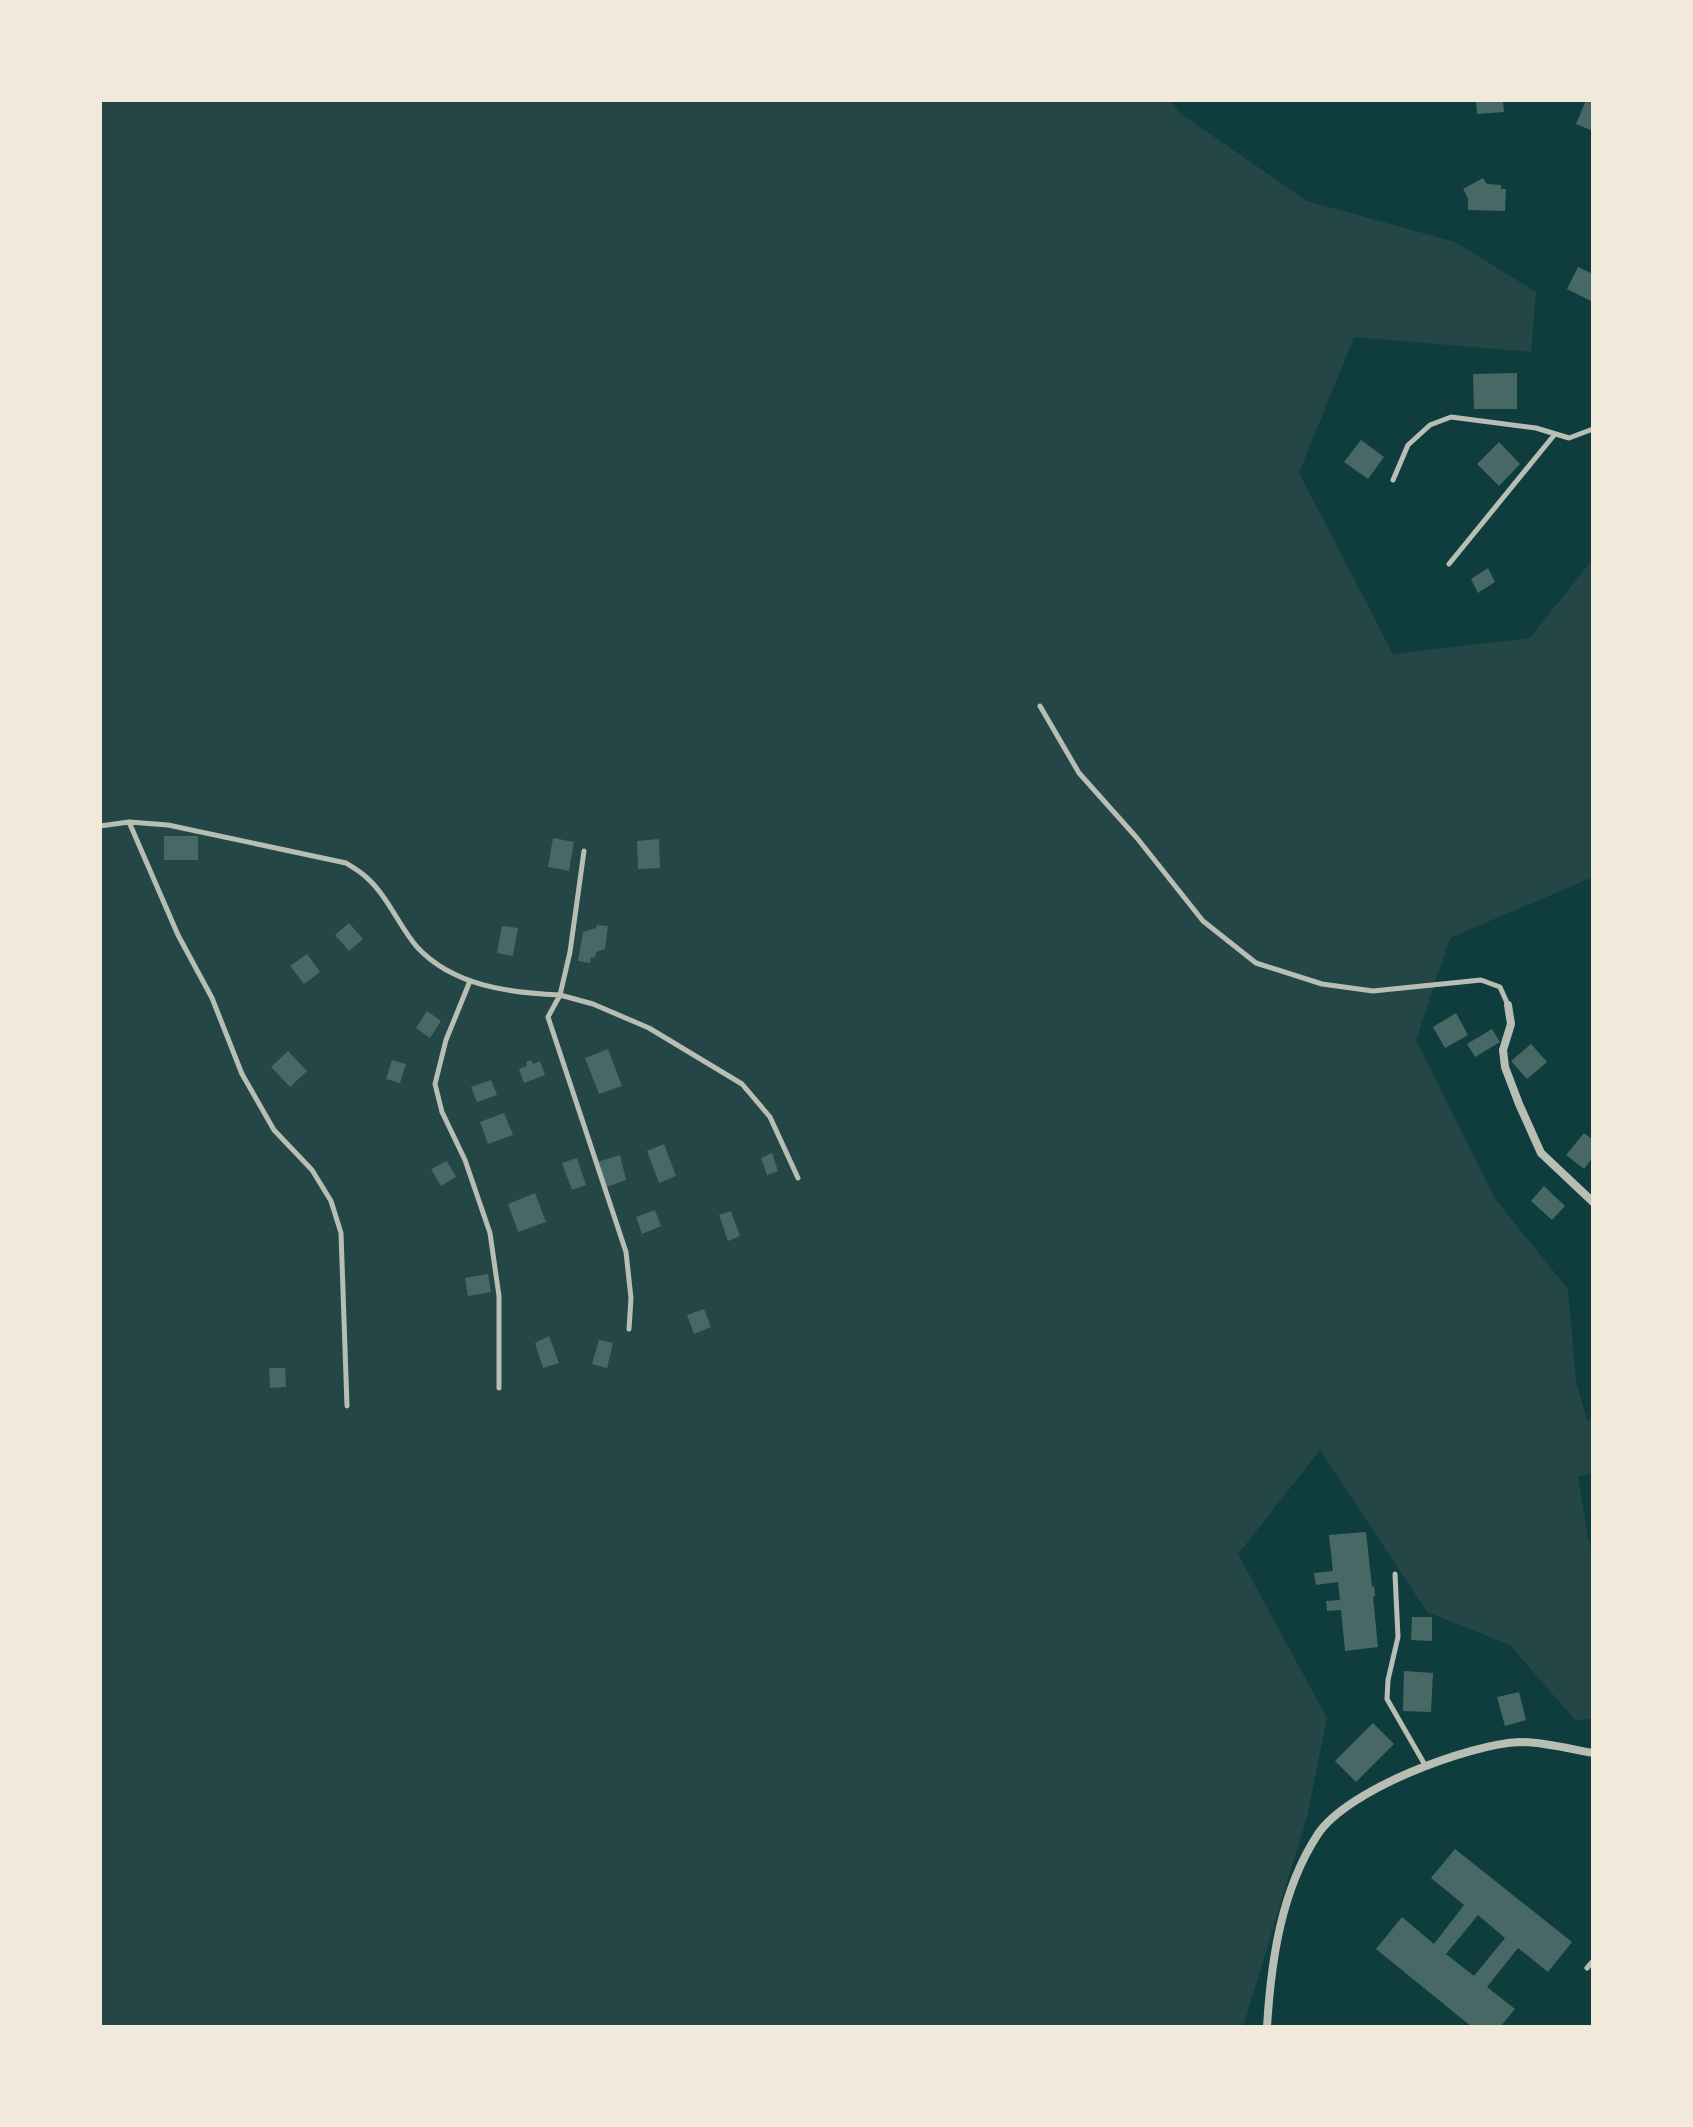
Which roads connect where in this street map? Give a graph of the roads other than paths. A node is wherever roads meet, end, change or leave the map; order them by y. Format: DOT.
graph roads {
  1 [pos="1593,429"];
  2 [pos="1555,434"];
  3 [pos="1393,480"];
  4 [pos="1449,564"];
  5 [pos="1040,706"];
  6 [pos="129,822"];
  7 [pos="100,826"];
  8 [pos="584,851"];
  9 [pos="470,981"];
  10 [pos="560,995"];
  11 [pos="1508,1005"];
  12 [pos="798,1178"];
  13 [pos="1593,1202"];
  14 [pos="629,1329"];
  15 [pos="499,1388"];
  16 [pos="347,1406"];
  17 [pos="1395,1574"];
  18 [pos="1593,1753"];
  19 [pos="1425,1765"];
  20 [pos="1593,1961"];
  21 [pos="1587,1968"];
  22 [pos="1267,2027"];
  1 -- 2 [label="lane"];
  2 -- 3 [label="lane"];
  2 -- 4 [label="lane"];
  5 -- 11 [label="lane"];
  6 -- 7 [label="lane"];
  6 -- 9 [label="lane"];
  6 -- 16 [label="lane"];
  8 -- 10 [label="lane"];
  9 -- 10 [label="lane"];
  9 -- 15 [label="lane"];
  10 -- 12 [label="lane"];
  10 -- 14 [label="lane"];
  11 -- 13 [label="street"];
  17 -- 19 [label="lane"];
  18 -- 19 [label="street"];
  19 -- 22 [label="street"];
  20 -- 21 [label="lane"];
}
